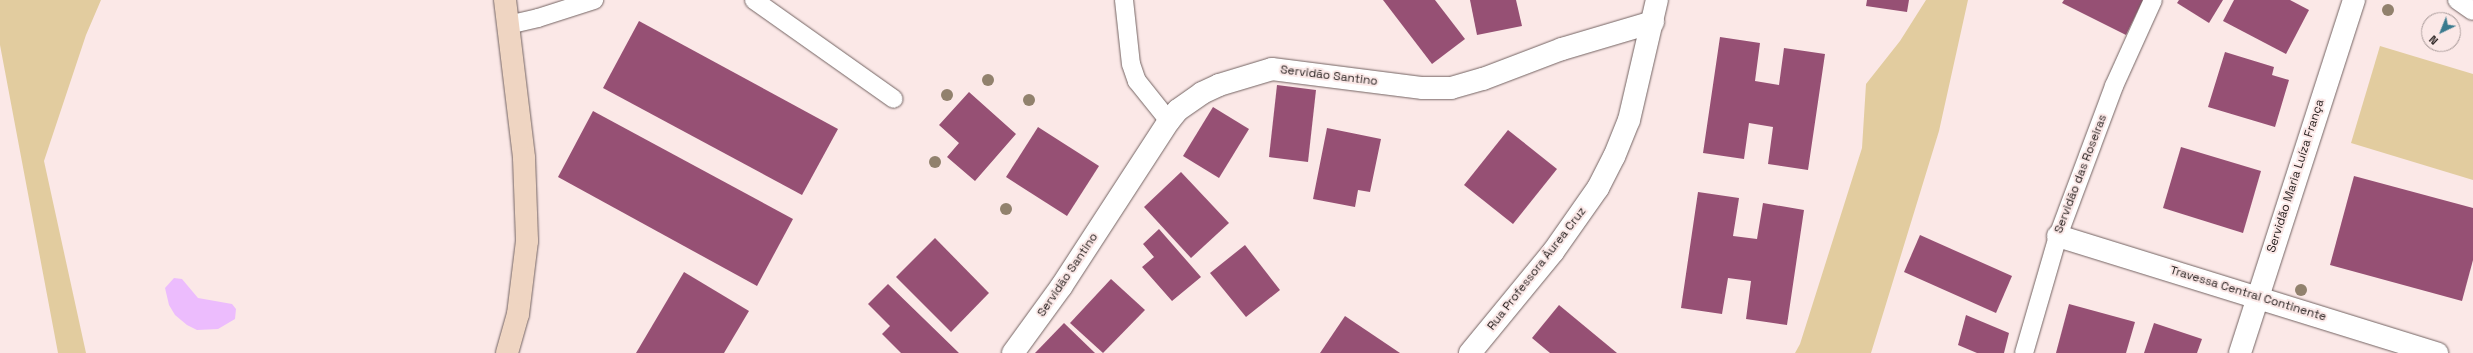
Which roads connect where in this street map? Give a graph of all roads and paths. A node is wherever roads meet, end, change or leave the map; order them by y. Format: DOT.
graph roads {
  1 [pos="505,0"];
  2 [pos="594,0"];
  3 [pos="754,0"];
  4 [pos="1124,0"];
  5 [pos="1657,0"];
  6 [pos="2153,0"];
  7 [pos="2354,0"];
  8 [pos="2457,0"];
  9 [pos="2473,11"];
  10 [pos="1653,22"];
  11 [pos="508,25"];
  12 [pos="894,99"];
  13 [pos="1169,121"];
  14 [pos="2058,236"];
  15 [pos="2257,297"];
  16 [pos="508,353"];
  17 [pos="1013,353"];
  18 [pos="1470,353"];
  19 [pos="2024,353"];
  20 [pos="2240,353"];
  21 [pos="2437,353"];
  1 -- 11 [label="street"];
  2 -- 11 [label="lane"];
  3 -- 12 [label="lane"];
  4 -- 13 [label="lane"];
  5 -- 10 [label="street, Rua Professora Áurea Cruz"];
  6 -- 14 [label="lane, Servidão das Roseiras"];
  7 -- 15 [label="street, Servidão Maria Luíza França"];
  8 -- 9 [label="lane"];
  10 -- 13 [label="street, Servidão Santino"];
  10 -- 18 [label="street, Rua Professora Áurea Cruz"];
  11 -- 16 [label="street"];
  13 -- 17 [label="street, Servidão Santino"];
  14 -- 15 [label="street, Travessa Central Continente"];
  14 -- 19 [label="lane, Servidão das Roseiras"];
  15 -- 20 [label="street, Servidão Maria Luíza França"];
  15 -- 21 [label="street, Travessa Central Continente"];
}
